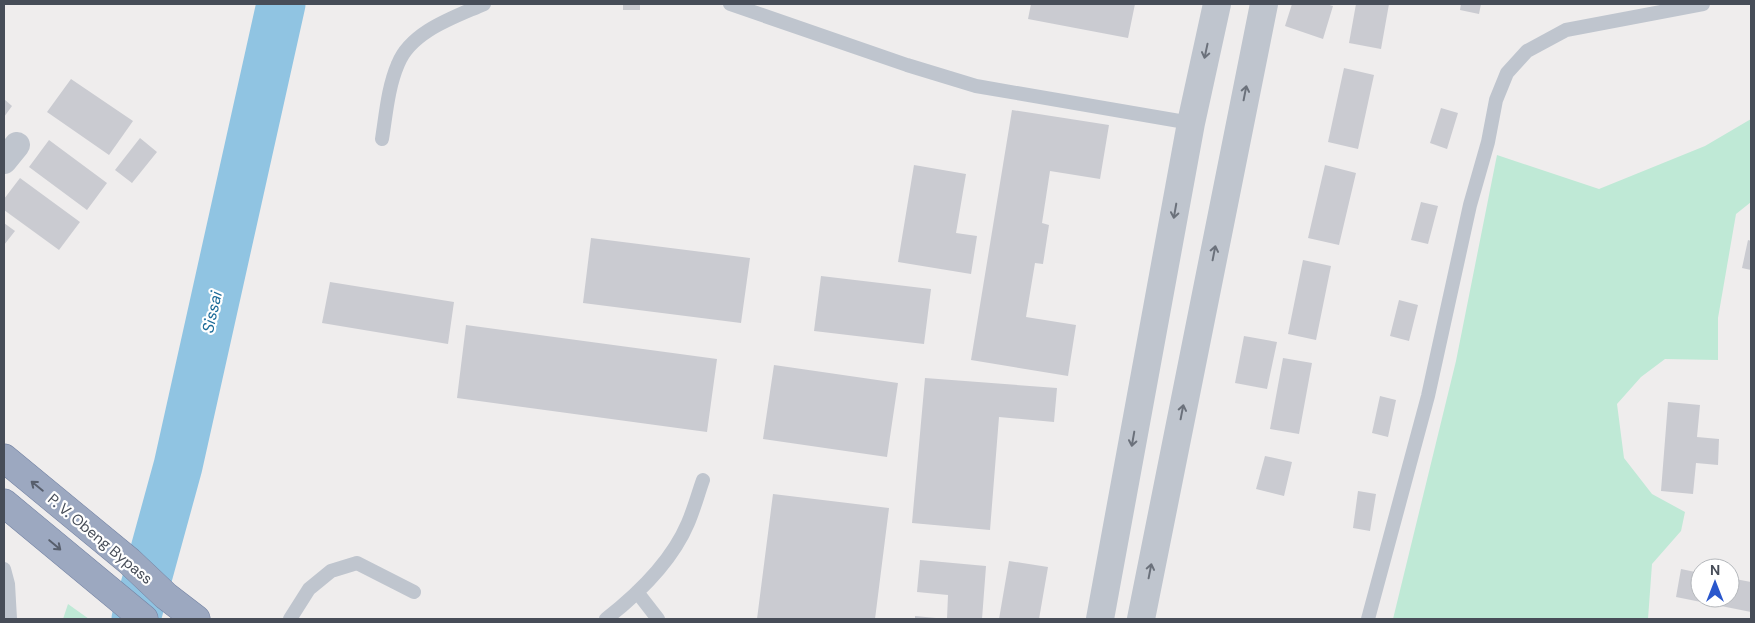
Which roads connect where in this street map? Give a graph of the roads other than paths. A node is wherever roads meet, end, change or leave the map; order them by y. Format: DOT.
graph roads {
  1 [pos="484,4"];
  2 [pos="730,4"];
  3 [pos="1217,4"];
  4 [pos="1264,4"];
  5 [pos="1702,4"];
  6 [pos="1191,123"];
  7 [pos="382,139"];
  8 [pos="4,458"];
  9 [pos="703,480"];
  10 [pos="4,503"];
  11 [pos="4,569"];
  12 [pos="414,592"];
  13 [pos="637,592"];
  14 [pos="10,619"];
  15 [pos="144,619"];
  16 [pos="196,619"];
  17 [pos="290,619"];
  18 [pos="606,619"];
  19 [pos="658,619"];
  20 [pos="1100,619"];
  21 [pos="1141,619"];
  22 [pos="1368,619"];
  1 -- 7 [label="lane"];
  2 -- 6 [label="lane"];
  3 -- 6 [label="street, one-way"];
  21 -- 4 [label="street, one-way"];
  5 -- 22 [label="lane"];
  6 -- 20 [label="street, one-way"];
  16 -- 8 [label="highway, P. V. Obeng Bypass, one-way"];
  9 -- 13 [label="lane"];
  10 -- 15 [label="highway, one-way"];
  11 -- 14 [label="lane"];
  12 -- 17 [label="lane"];
  13 -- 18 [label="lane"];
  13 -- 19 [label="lane"];
}
